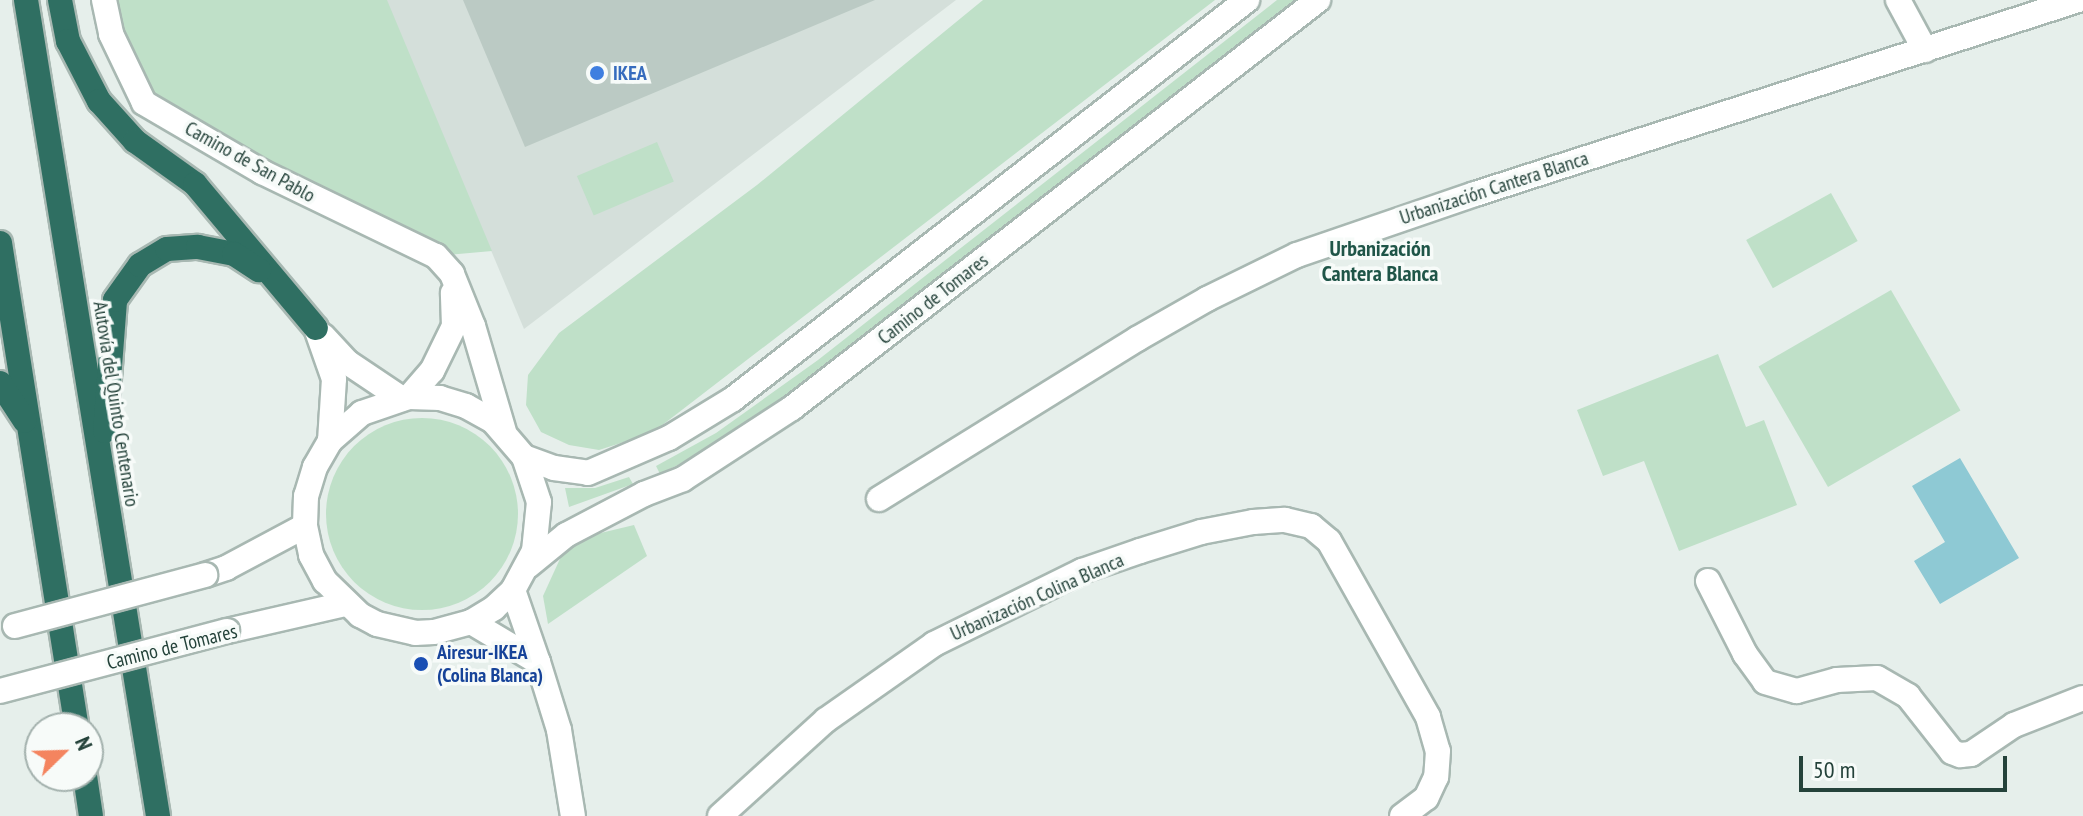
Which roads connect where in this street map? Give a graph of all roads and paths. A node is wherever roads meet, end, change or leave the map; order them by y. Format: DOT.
graph roads {
  1 [pos="26,0"];
  2 [pos="60,0"];
  3 [pos="104,0"];
  4 [pos="1247,0"];
  5 [pos="1318,0"];
  6 [pos="1898,0"];
  7 [pos="2078,0"];
  8 [pos="1925,50"];
  9 [pos="0,243"];
  10 [pos="452,274"];
  11 [pos="281,284"];
  12 [pos="316,328"];
  13 [pos="0,383"];
  14 [pos="406,398"];
  15 [pos="29,426"];
  16 [pos="504,431"];
  17 [pos="330,441"];
  18 [pos="524,457"];
  19 [pos="101,465"];
  20 [pos="879,499"];
  21 [pos="305,526"];
  22 [pos="528,566"];
  23 [pos="1708,581"];
  24 [pos="513,590"];
  25 [pos="345,604"];
  26 [pos="471,622"];
  27 [pos="5,627"];
  28 [pos="538,662"];
  29 [pos="0,691"];
  30 [pos="2083,698"];
  31 [pos="74,712"];
  32 [pos="87,792"];
  33 [pos="91,816"];
  34 [pos="158,816"];
  35 [pos="573,816"];
  36 [pos="720,816"];
  37 [pos="1402,816"];
  1 -- 19 [label="highway, Autovía del Quinto Centenario"];
  2 -- 11 [label="highway"];
  3 -- 10 [label="street, Camino de San Pablo"];
  4 -- 18 [label="street"];
  5 -- 22 [label="street, Camino de Tomares"];
  6 -- 8 [label="street"];
  7 -- 8 [label="street, Urbanización Cantera Blanca"];
  8 -- 20 [label="street, Urbanización Cantera Blanca"];
  9 -- 15 [label="highway"];
  10 -- 14 [label="street"];
  10 -- 16 [label="street, Camino de San Pablo"];
  11 -- 12 [label="highway"];
  11 -- 19 [label="highway"];
  12 -- 14 [label="street"];
  12 -- 17 [label="street"];
  13 -- 15 [label="highway"];
  14 -- 16 [label="street"];
  14 -- 17 [label="street"];
  15 -- 31 [label="highway"];
  16 -- 18 [label="street"];
  17 -- 21 [label="street"];
  18 -- 22 [label="street"];
  19 -- 34 [label="highway, Autovía del Quinto Centenario"];
  21 -- 25 [label="street"];
  21 -- 27 [label="street, bridge"];
  22 -- 24 [label="street"];
  23 -- 30 [label="street"];
  24 -- 26 [label="street"];
  24 -- 28 [label="street"];
  25 -- 26 [label="street"];
  25 -- 29 [label="street, Camino de Tomares, bridge"];
  26 -- 28 [label="street"];
  28 -- 35 [label="street"];
  32 -- 33 [label="highway"];
  36 -- 37 [label="street, Urbanización Colina Blanca"];
}
